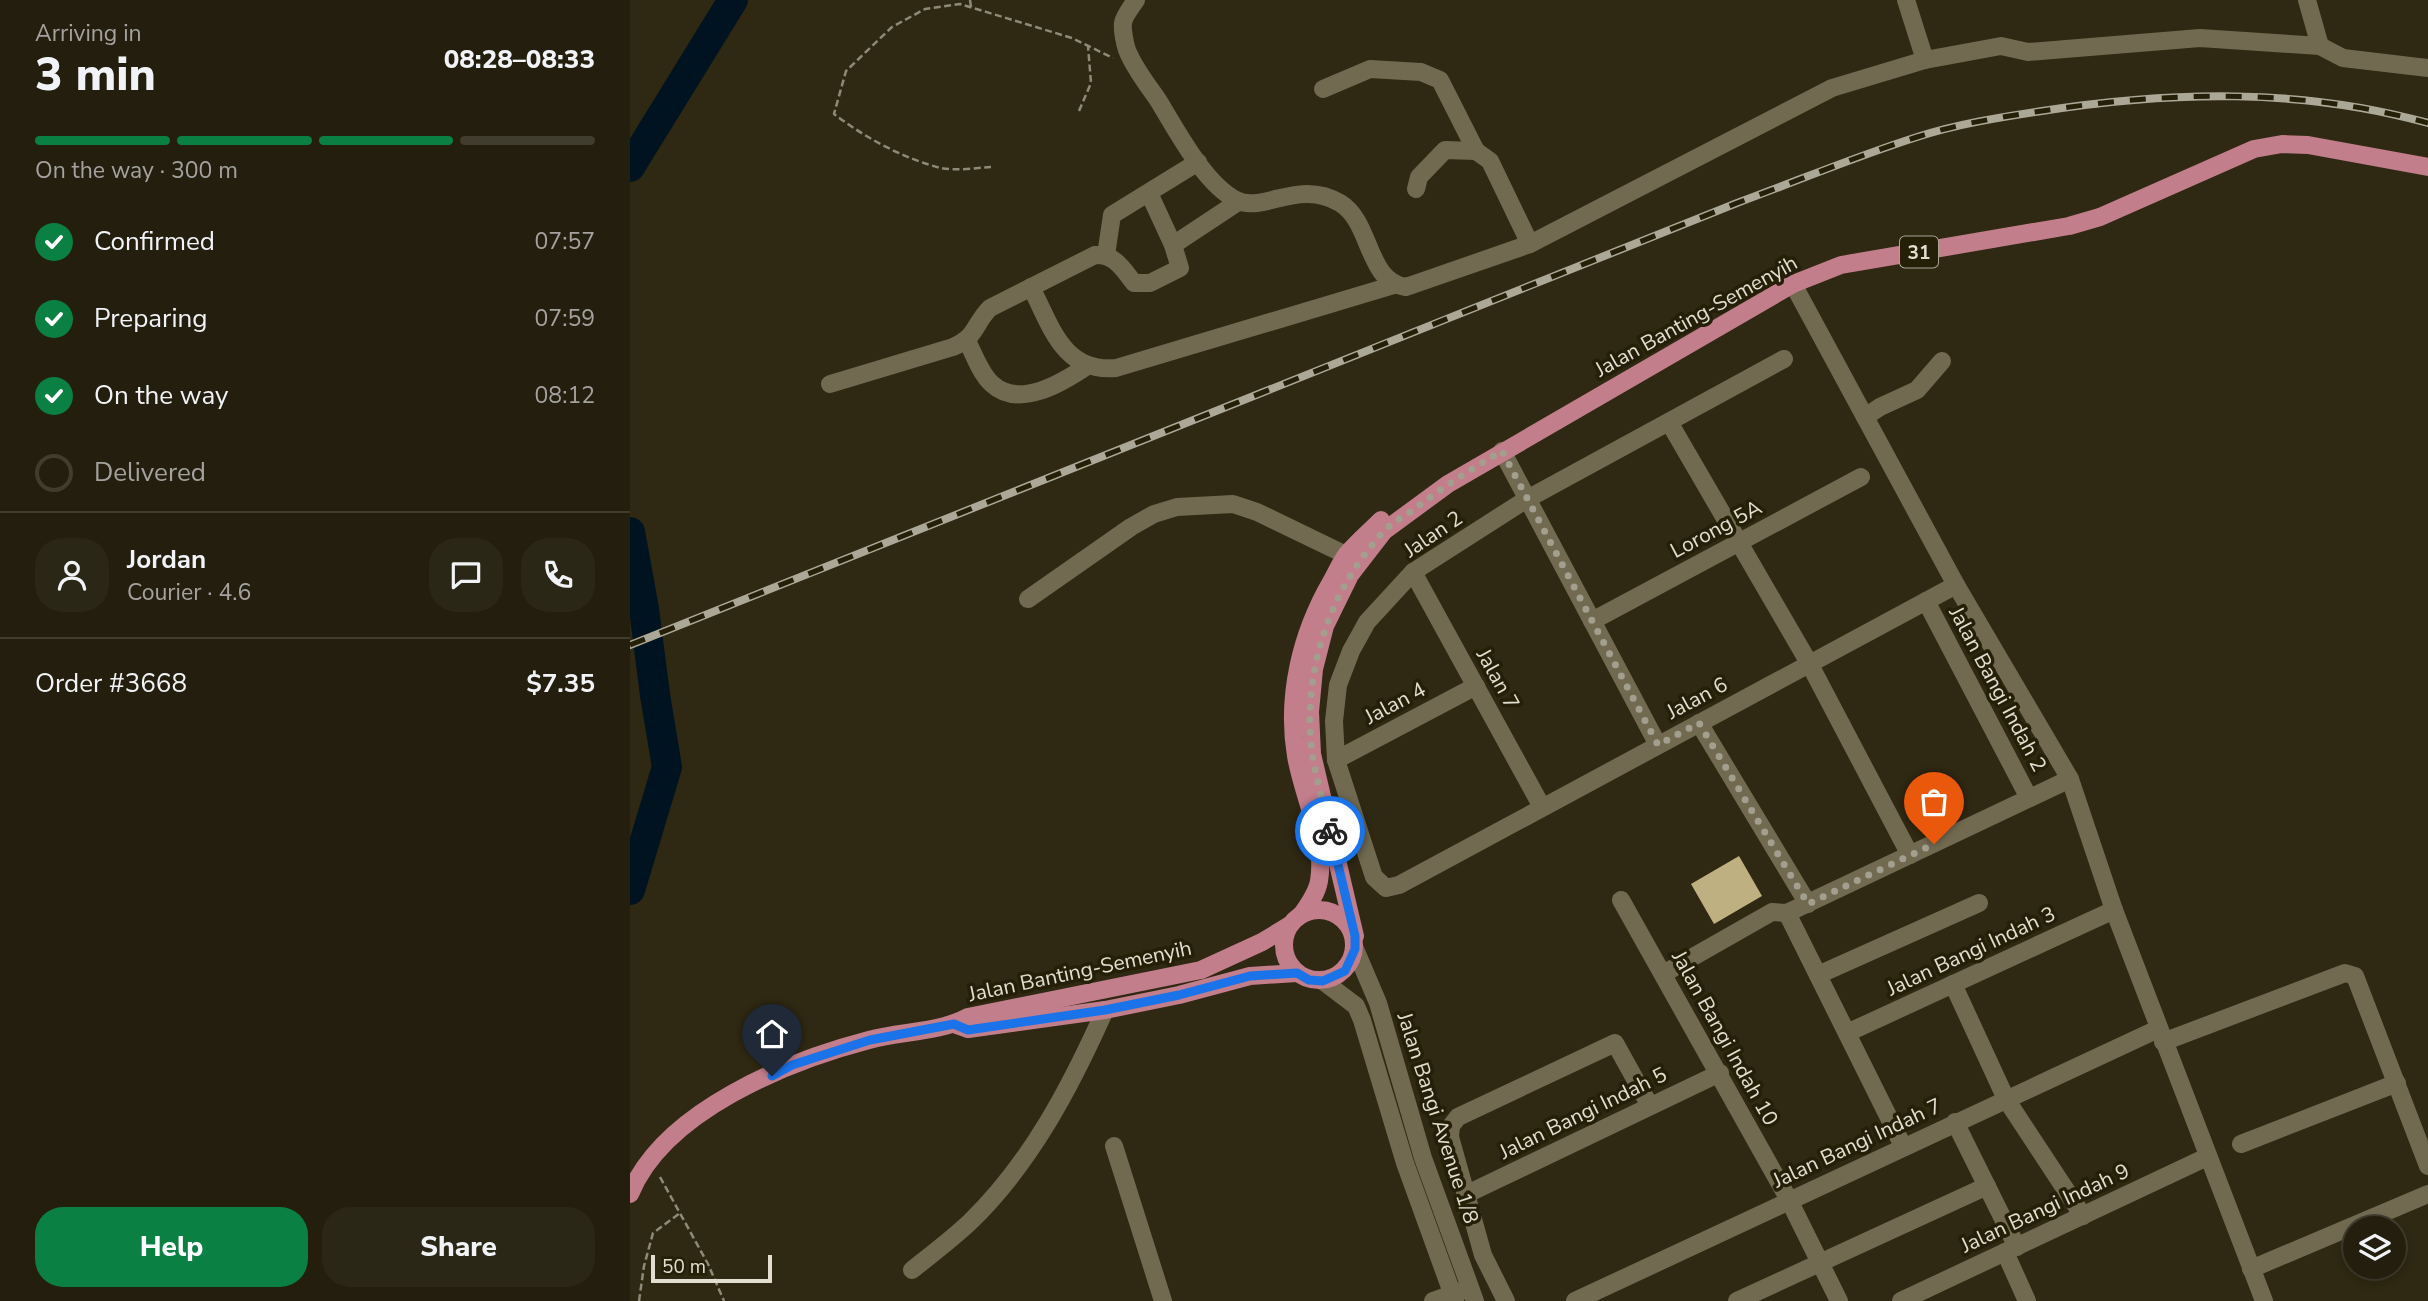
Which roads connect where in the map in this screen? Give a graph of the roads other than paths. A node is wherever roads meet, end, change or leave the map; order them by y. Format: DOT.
graph roads {
  1 [pos="1136,0"];
  2 [pos="1906,0"];
  3 [pos="2307,0"];
  4 [pos="2320,46"];
  5 [pos="1925,60"];
  6 [pos="2428,68"];
  7 [pos="1323,89"];
  8 [pos="1476,151"];
  9 [pos="1198,162"];
  10 [pos="2428,167"];
  11 [pos="1416,189"];
  12 [pos="1149,193"];
  13 [pos="1238,202"];
  14 [pos="1530,244"];
  15 [pos="1173,245"];
  16 [pos="1106,255"];
  17 [pos="1793,284"];
  18 [pos="1394,285"];
  19 [pos="1031,287"];
  20 [pos="967,341"];
  21 [pos="1783,359"];
  22 [pos="1942,361"];
  23 [pos="1087,366"];
  24 [pos="830,384"];
  25 [pos="1865,417"];
  26 [pos="1669,422"];
  27 [pos="1502,451"];
  28 [pos="1861,477"];
  29 [pos="1448,484"];
  30 [pos="1527,499"];
  31 [pos="1739,542"];
  32 [pos="1346,555"];
  33 [pos="1413,572"];
  34 [pos="1956,585"];
  35 [pos="1028,599"];
  36 [pos="1926,601"];
  37 [pos="1592,621"];
  38 [pos="1810,663"];
  39 [pos="1476,686"];
  40 [pos="1699,723"];
  41 [pos="1658,745"];
  42 [pos="1336,760"];
  43 [pos="2070,779"];
  44 [pos="2029,798"];
  45 [pos="1542,807"];
  46 [pos="1910,855"];
  47 [pos="1386,888"];
  48 [pos="1621,900"];
  49 [pos="1979,903"];
  50 [pos="1808,904"];
  51 [pos="2114,909"];
  52 [pos="1787,914"];
  53 [pos="1296,919"];
  54 [pos="1355,943"];
  55 [pos="1297,973"];
  56 [pos="1663,974"];
  57 [pos="1818,975"];
  58 [pos="1323,981"];
  59 [pos="1953,984"];
  60 [pos="1105,1010"];
  61 [pos="954,1024"];
  62 [pos="1847,1033"];
  63 [pos="2161,1035"];
  64 [pos="1720,1073"];
  65 [pos="2397,1083"];
  66 [pos="2006,1099"];
  67 [pos="1650,1106"];
  68 [pos="1955,1122"];
  69 [pos="2241,1144"];
  70 [pos="1114,1146"];
  71 [pos="1903,1146"];
  72 [pos="2207,1157"];
  73 [pos="2428,1166"];
  74 [pos="1987,1186"];
  75 [pos="630,1194"];
  76 [pos="2428,1194"];
  77 [pos="1465,1195"];
  78 [pos="1789,1199"];
  79 [pos="2083,1216"];
  80 [pos="2011,1249"];
  81 [pos="1820,1263"];
  82 [pos="2251,1269"];
  83 [pos="912,1270"];
  84 [pos="1473,1294"];
  85 [pos="1454,1298"];
  86 [pos="1163,1301"];
  87 [pos="1433,1301"];
  88 [pos="1506,1301"];
  89 [pos="1575,1301"];
  90 [pos="1737,1301"];
  91 [pos="1839,1301"];
  92 [pos="1901,1301"];
  93 [pos="2027,1301"];
  94 [pos="2264,1301"];
  1 -- 9 [label="street"];
  2 -- 5 [label="street"];
  3 -- 4 [label="street"];
  4 -- 5 [label="street"];
  4 -- 6 [label="street"];
  5 -- 14 [label="street"];
  7 -- 8 [label="street"];
  8 -- 11 [label="street"];
  8 -- 14 [label="street"];
  9 -- 12 [label="street"];
  9 -- 13 [label="street"];
  10 -- 17 [label="main road, Jalan Banting-Semenyih / 31"];
  12 -- 15 [label="street"];
  12 -- 16 [label="street"];
  13 -- 15 [label="street"];
  13 -- 18 [label="street"];
  14 -- 18 [label="street"];
  15 -- 16 [label="street"];
  16 -- 19 [label="street"];
  17 -- 25 [label="street"];
  17 -- 27 [label="main road, Jalan Banting-Semenyih / 31"];
  18 -- 23 [label="street"];
  19 -- 20 [label="street"];
  19 -- 23 [label="street"];
  20 -- 23 [label="street"];
  20 -- 24 [label="street"];
  21 -- 26 [label="street, Jalan 2"];
  22 -- 25 [label="street"];
  25 -- 34 [label="street"];
  26 -- 30 [label="street, Jalan 2"];
  26 -- 31 [label="street"];
  27 -- 29 [label="main road, Jalan Banting-Semenyih / 31"];
  27 -- 30 [label="street"];
  28 -- 31 [label="street, Lorong 5A"];
  29 -- 32 [label="main road, Jalan Banting-Semenyih / 31"];
  29 -- 54 [label="main road, Jalan Banting-Semenyih / 31"];
  30 -- 33 [label="street, Jalan 2"];
  30 -- 37 [label="street"];
  31 -- 37 [label="street, Lorong 5A"];
  31 -- 38 [label="street"];
  32 -- 35 [label="street"];
  32 -- 53 [label="main road, Jalan Banting-Semenyih / 31"];
  33 -- 39 [label="street, Jalan 7"];
  33 -- 42 [label="street, Jalan 2"];
  34 -- 36 [label="street, Jalan 6"];
  34 -- 43 [label="street"];
  36 -- 38 [label="street, Jalan 6"];
  36 -- 44 [label="street, Jalan Bangi Indah 2"];
  37 -- 41 [label="street"];
  38 -- 40 [label="street, Jalan 6"];
  38 -- 46 [label="street"];
  39 -- 42 [label="street, Jalan 4"];
  39 -- 45 [label="street, Jalan 7"];
  40 -- 41 [label="street, Jalan 6"];
  40 -- 50 [label="street"];
  41 -- 45 [label="street, Jalan 6"];
  42 -- 47 [label="street, Jalan 2"];
  43 -- 44 [label="street"];
  43 -- 51 [label="street"];
  44 -- 46 [label="street"];
  45 -- 47 [label="street, Jalan 6"];
  46 -- 50 [label="street"];
  48 -- 56 [label="street, Jalan Bangi Indah 10"];
  49 -- 57 [label="street"];
  50 -- 52 [label="street"];
  51 -- 59 [label="street, Jalan Bangi Indah 3"];
  51 -- 63 [label="street"];
  52 -- 56 [label="street"];
  52 -- 57 [label="street"];
  53 -- 54 [label="main road"];
  53 -- 55 [label="main road"];
  53 -- 61 [label="main road, Jalan Banting-Semenyih"];
  54 -- 58 [label="main road"];
  54 -- 84 [label="street, Jalan Bangi Avenue 1/8"];
  55 -- 58 [label="main road"];
  55 -- 60 [label="main road, Jalan Banting-Semenyih"];
  56 -- 64 [label="street, Jalan Bangi Indah 10"];
  57 -- 62 [label="street"];
  58 -- 85 [label="street, Jalan Bangi Avenue 1/8"];
  59 -- 62 [label="street, Jalan Bangi Indah 3"];
  59 -- 66 [label="street"];
  60 -- 61 [label="main road, Jalan Banting-Semenyih"];
  60 -- 83 [label="street"];
  61 -- 75 [label="main road, Jalan Banting-Semenyih"];
  62 -- 71 [label="street"];
  63 -- 65 [label="street, Jalan Bangi Indah 7"];
  63 -- 66 [label="street, Jalan Bangi Indah 7"];
  63 -- 72 [label="street"];
  64 -- 67 [label="street, Jalan Bangi Indah 5"];
  64 -- 78 [label="street, Jalan Bangi Indah 10"];
  65 -- 69 [label="street"];
  65 -- 73 [label="street"];
  66 -- 68 [label="street, Jalan Bangi Indah 7"];
  66 -- 79 [label="street"];
  67 -- 77 [label="street, Jalan Bangi Indah 5"];
  67 -- 77 [label="street"];
  68 -- 71 [label="street, Jalan Bangi Indah 7"];
  68 -- 74 [label="street"];
  70 -- 86 [label="street"];
  71 -- 78 [label="street, Jalan Bangi Indah 7"];
  72 -- 79 [label="street, Jalan Bangi Indah 9"];
  72 -- 82 [label="street"];
  74 -- 80 [label="street"];
  74 -- 81 [label="street"];
  76 -- 82 [label="street"];
  77 -- 88 [label="street"];
  78 -- 81 [label="street, Jalan Bangi Indah 10"];
  78 -- 89 [label="street, Jalan Bangi Indah 7"];
  79 -- 80 [label="street, Jalan Bangi Indah 9"];
  80 -- 92 [label="street, Jalan Bangi Indah 9"];
  80 -- 93 [label="street"];
  81 -- 90 [label="street"];
  81 -- 91 [label="street, Jalan Bangi Indah 10"];
  82 -- 94 [label="street"];
  84 -- 85 [label="street"];
  85 -- 87 [label="street"];
}
